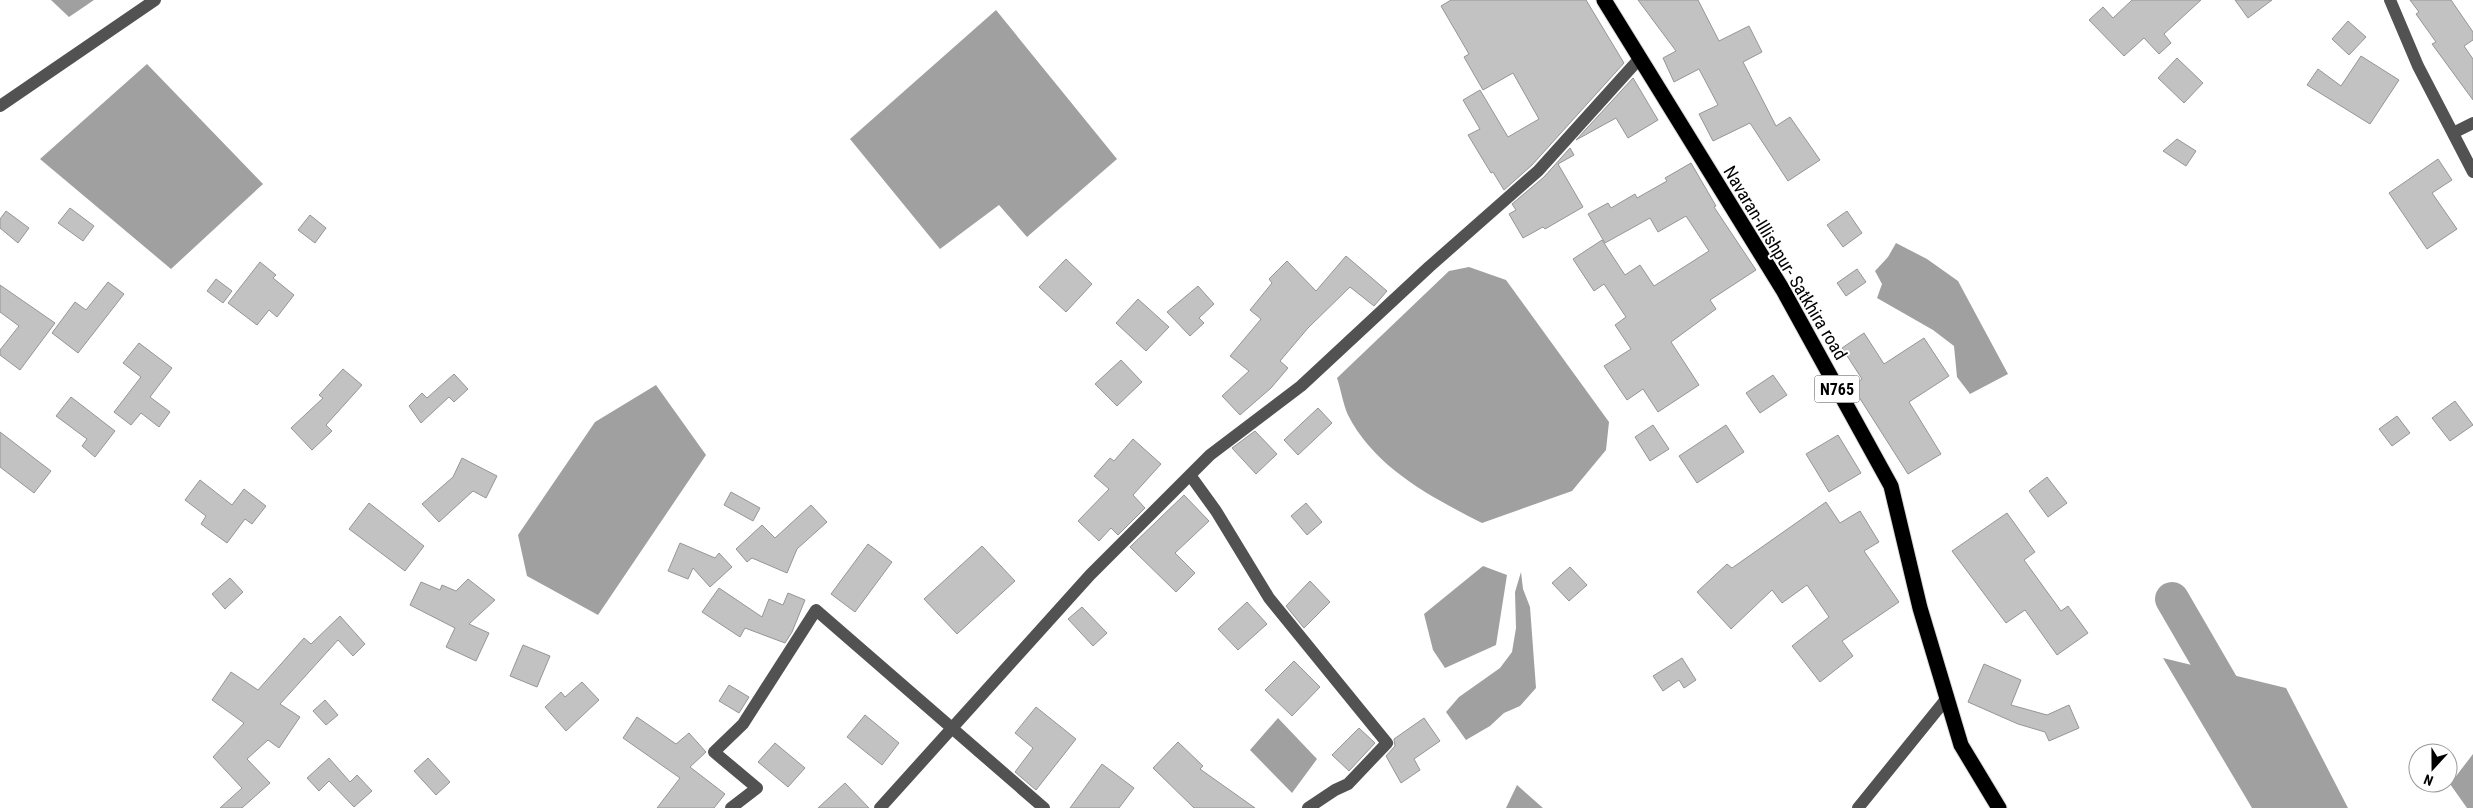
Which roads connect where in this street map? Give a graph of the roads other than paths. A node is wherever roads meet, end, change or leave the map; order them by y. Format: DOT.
graph roads {
  1 [pos="155,0"];
  2 [pos="1604,0"];
  3 [pos="2390,0"];
  4 [pos="1640,58"];
  5 [pos="0,106"];
  6 [pos="2473,123"];
  7 [pos="2453,133"];
  8 [pos="2473,172"];
  9 [pos="1190,475"];
  10 [pos="1947,698"];
  11 [pos="951,728"];
  12 [pos="731,808"];
  13 [pos="880,808"];
  14 [pos="1044,808"];
  15 [pos="1308,808"];
  16 [pos="1858,808"];
  17 [pos="2000,808"];
  1 -- 5 [label="street"];
  2 -- 4 [label="highway, Navaran-Illishpur- Satkhira road / N765"];
  3 -- 7 [label="street"];
  4 -- 9 [label="street"];
  4 -- 10 [label="highway, Navaran-Illishpur- Satkhira road / N765"];
  6 -- 7 [label="street"];
  7 -- 8 [label="street"];
  9 -- 11 [label="street"];
  9 -- 15 [label="street"];
  10 -- 16 [label="street"];
  10 -- 17 [label="highway, Navaran-Illishpur- Satkhira road / N765"];
  11 -- 12 [label="street"];
  11 -- 13 [label="street"];
  11 -- 14 [label="street"];
}
